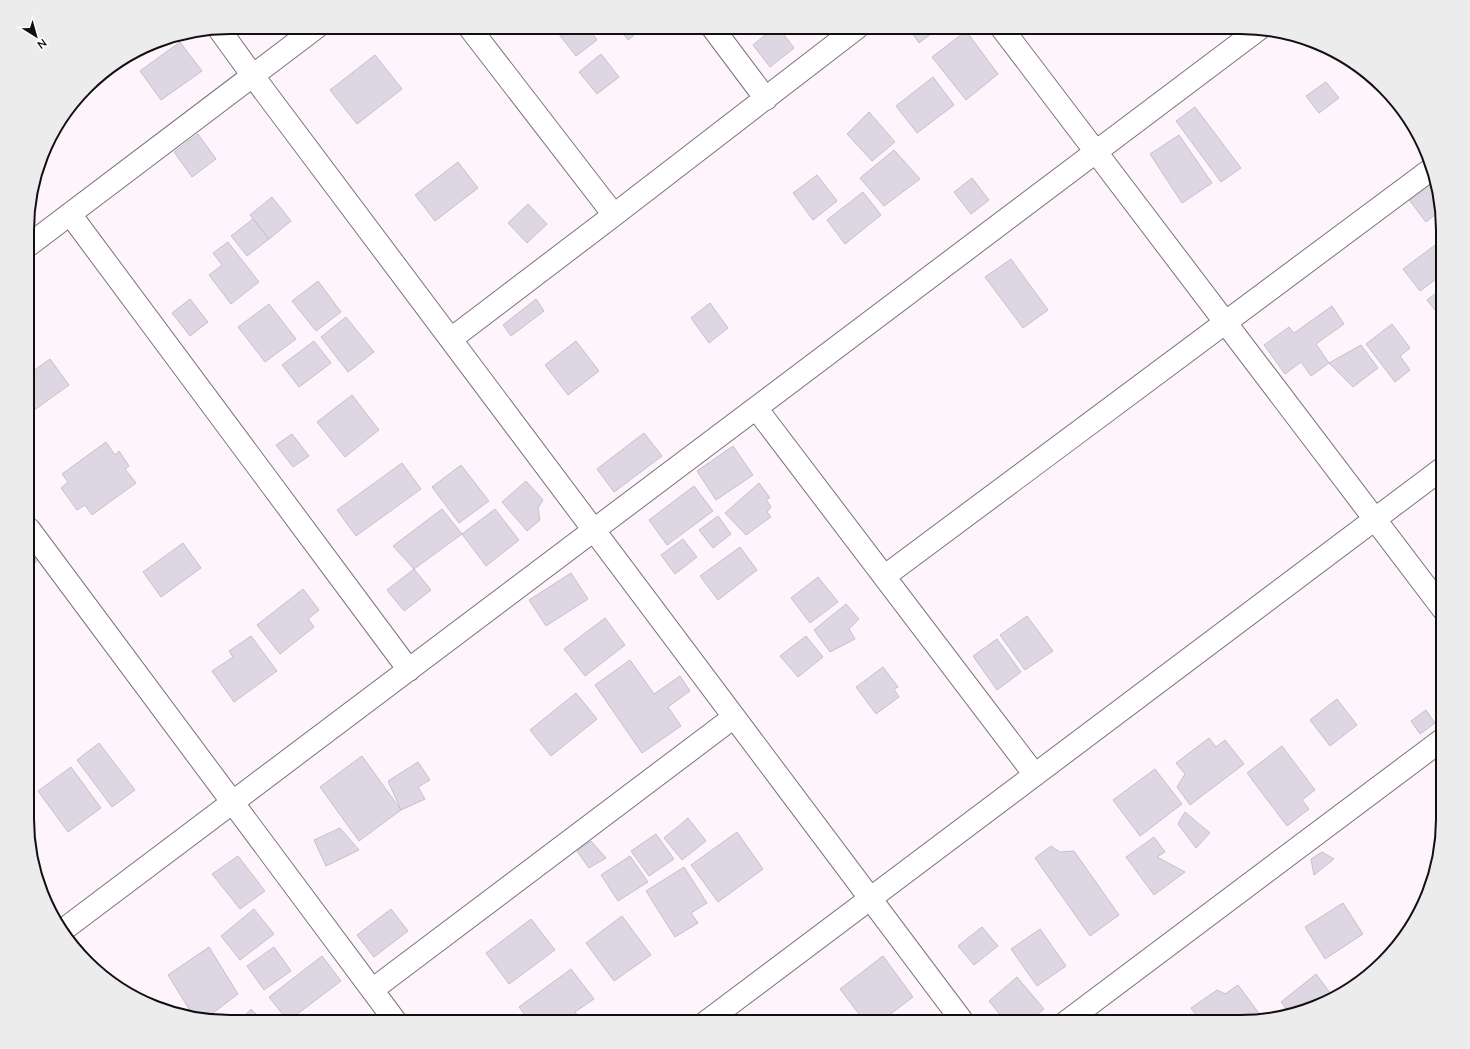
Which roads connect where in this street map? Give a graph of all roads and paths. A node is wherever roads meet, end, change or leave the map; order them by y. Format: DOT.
graph roads {
  1 [pos="223,34"];
  2 [pos="308,34"];
  3 [pos="474,34"];
  4 [pos="717,34"];
  5 [pos="849,34"];
  6 [pos="1006,34"];
  7 [pos="1252,34"];
  8 [pos="253,76"];
  9 [pos="766,99"];
  10 [pos="1096,152"];
  11 [pos="1427,172"];
  12 [pos="70,214"];
  13 [pos="614,215"];
  14 [pos="34,240"];
  15 [pos="1225,323"];
  16 [pos="451,339"];
  17 [pos="756,408"];
  18 [pos="1436,473"];
  19 [pos="1374,520"];
  20 [pos="594,530"];
  21 [pos="34,536"];
  22 [pos="885,576"];
  23 [pos="1436,600"];
  24 [pos="409,670"];
  25 [pos="734,716"];
  26 [pos="1436,744"];
  27 [pos="1035,775"];
  28 [pos="232,803"];
  29 [pos="870,898"];
  30 [pos="67,927"];
  31 [pos="372,990"];
  32 [pos="391,1015"];
  33 [pos="715,1015"];
  34 [pos="958,1015"];
  35 [pos="1075,1015"];
  1 -- 8 [label="street"];
  2 -- 8 [label="street"];
  3 -- 13 [label="street"];
  4 -- 9 [label="street"];
  5 -- 9 [label="street"];
  6 -- 10 [label="street"];
  7 -- 10 [label="street"];
  8 -- 12 [label="street"];
  8 -- 16 [label="street"];
  9 -- 13 [label="street"];
  10 -- 15 [label="street"];
  10 -- 17 [label="street"];
  11 -- 15 [label="street"];
  12 -- 14 [label="street"];
  12 -- 24 [label="street"];
  13 -- 16 [label="street"];
  15 -- 19 [label="street"];
  15 -- 22 [label="street"];
  16 -- 20 [label="street"];
  17 -- 20 [label="street"];
  17 -- 22 [label="street"];
  18 -- 19 [label="street"];
  19 -- 23 [label="street"];
  19 -- 27 [label="street"];
  20 -- 24 [label="street"];
  20 -- 25 [label="street"];
  21 -- 28 [label="street"];
  22 -- 27 [label="street"];
  24 -- 28 [label="street"];
  25 -- 29 [label="street"];
  25 -- 31 [label="street"];
  26 -- 35 [label="street"];
  27 -- 29 [label="street"];
  28 -- 30 [label="street"];
  28 -- 31 [label="street"];
  29 -- 33 [label="street"];
  29 -- 34 [label="street"];
  31 -- 32 [label="street"];
}
